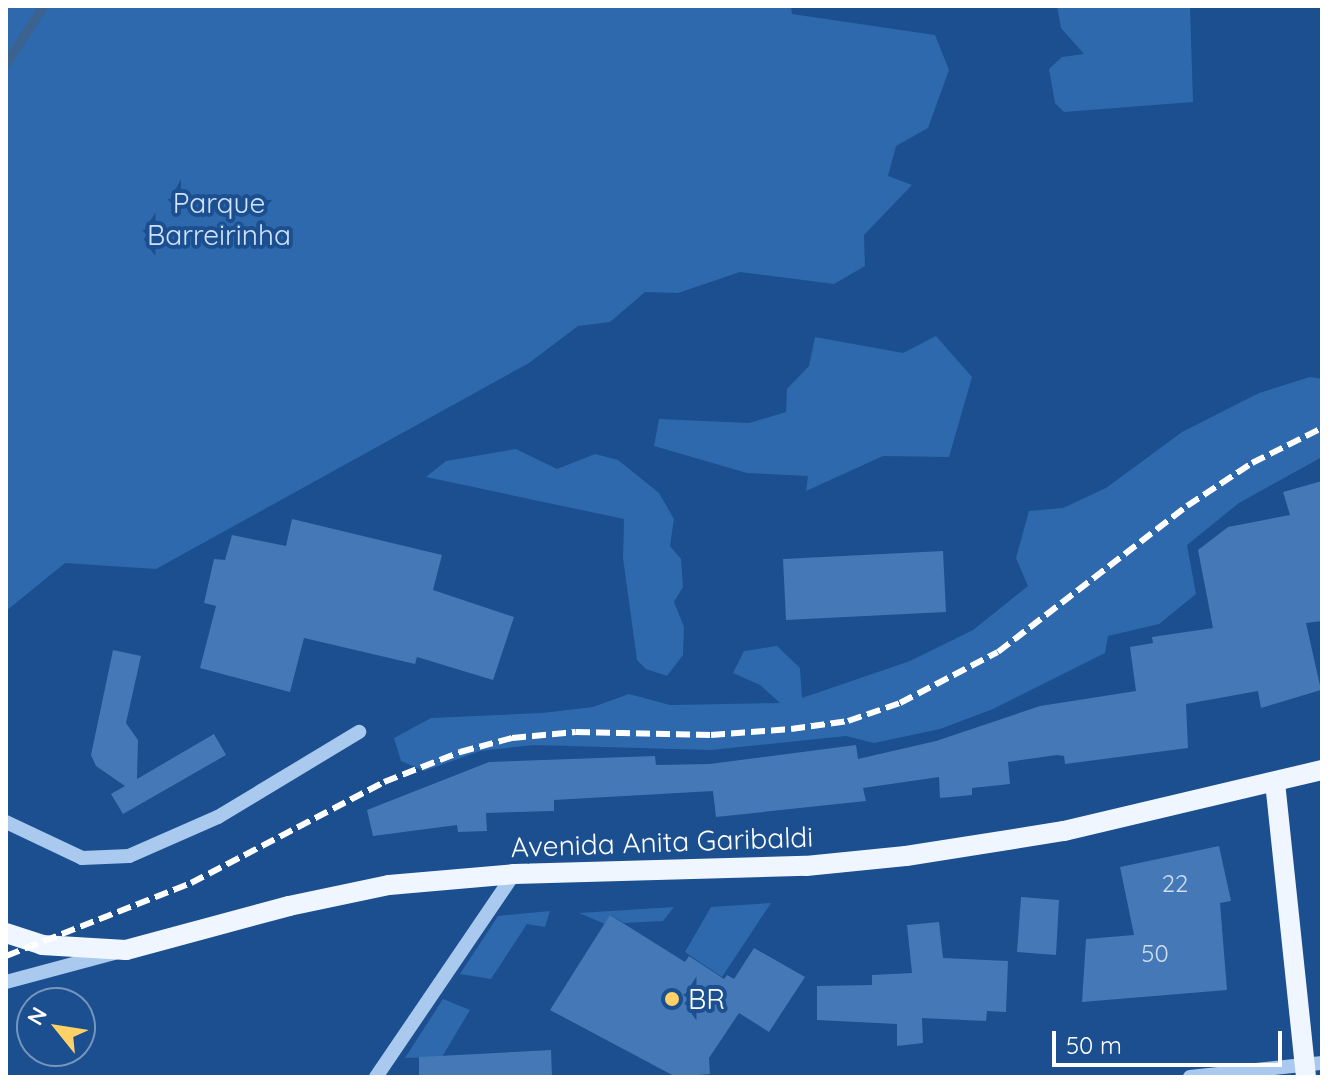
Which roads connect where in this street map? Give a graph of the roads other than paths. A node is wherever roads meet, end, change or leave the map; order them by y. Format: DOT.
graph roads {
  1 [pos="359,732"];
  2 [pos="1322,770"];
  3 [pos="1275,782"];
  4 [pos="6,822"];
  5 [pos="514,874"];
  6 [pos="6,933"];
  7 [pos="126,950"];
  8 [pos="6,982"];
  9 [pos="1311,1069"];
  10 [pos="376,1077"];
  11 [pos="1190,1077"];
  1 -- 4 [label="street"];
  2 -- 3 [label="main road, Avenida Anita Garibaldi"];
  3 -- 5 [label="main road, Avenida Anita Garibaldi"];
  3 -- 9 [label="main road"];
  5 -- 7 [label="main road, Avenida Anita Garibaldi"];
  5 -- 10 [label="street"];
  6 -- 7 [label="main road, Avenida Anita Garibaldi"];
  7 -- 8 [label="street"];
  9 -- 11 [label="street"];
}
